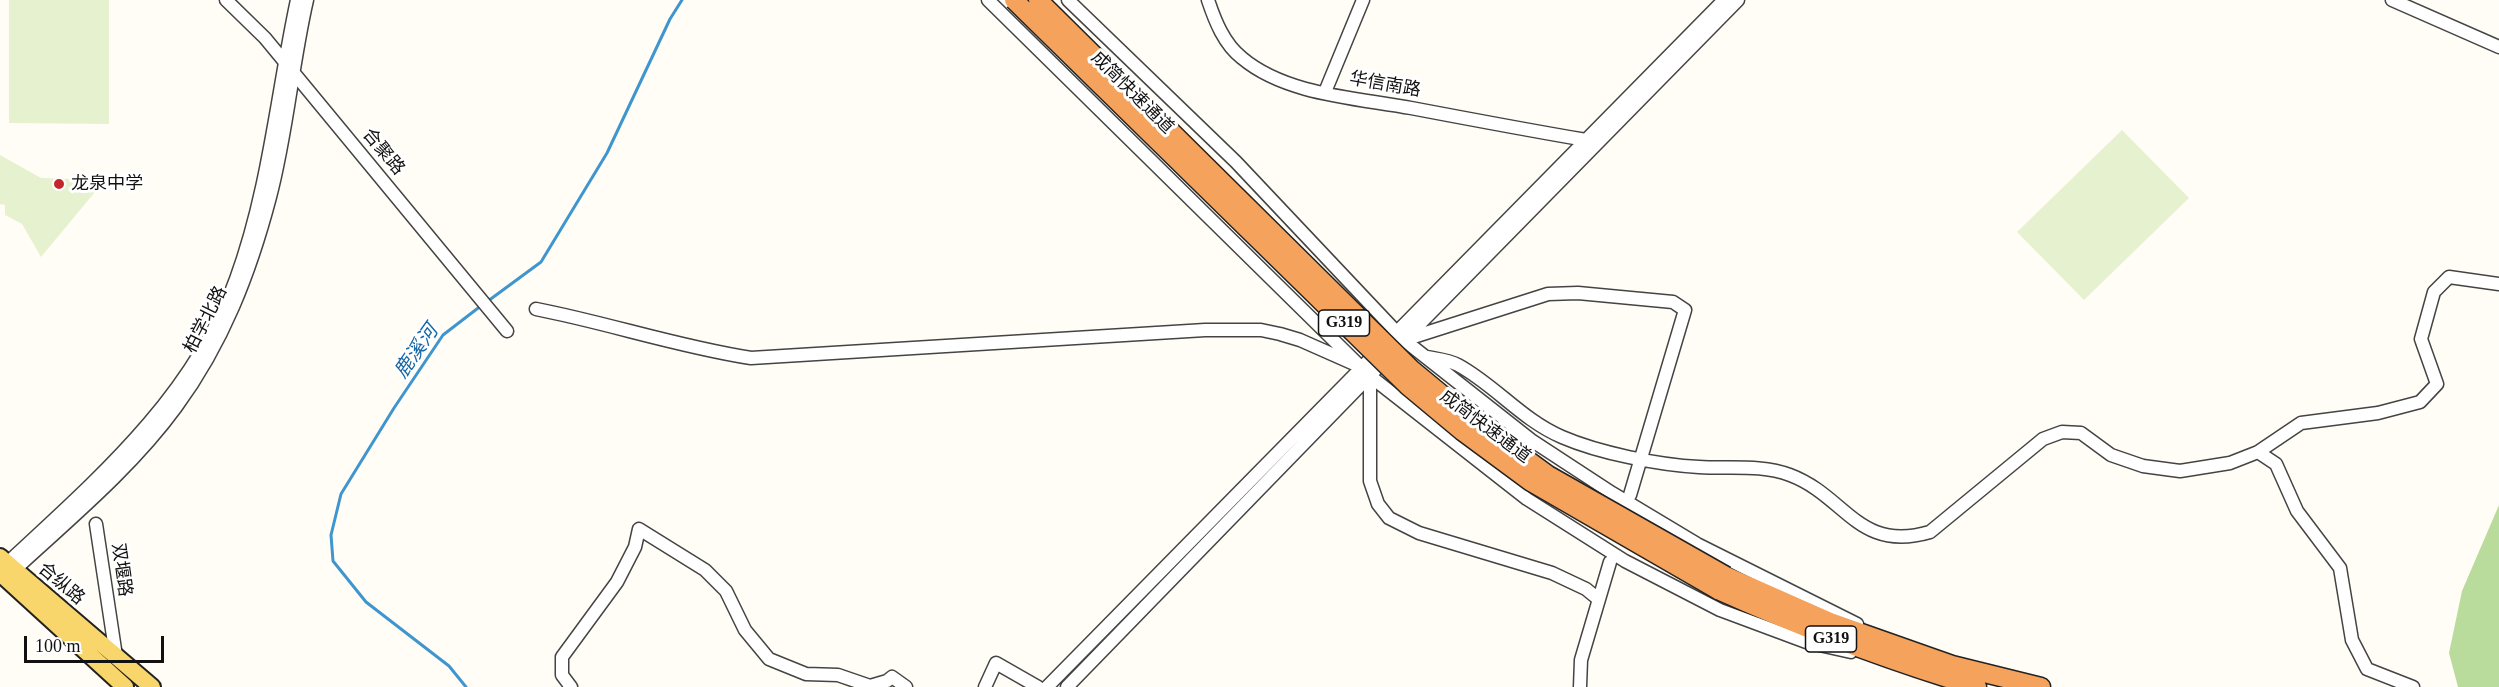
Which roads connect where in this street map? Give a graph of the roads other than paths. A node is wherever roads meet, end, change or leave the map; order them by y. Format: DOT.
graph roads {
  1 [pos="226,0"];
  2 [pos="297,0"];
  3 [pos="307,0"];
  4 [pos="988,0"];
  5 [pos="1014,0"];
  6 [pos="1038,0"];
  7 [pos="1068,0"];
  8 [pos="1208,0"];
  9 [pos="1364,0"];
  10 [pos="1724,0"];
  11 [pos="1738,0"];
  12 [pos="2392,0"];
  13 [pos="2499,47"];
  14 [pos="290,68"];
  15 [pos="1325,92"];
  16 [pos="1589,143"];
  17 [pos="2499,284"];
  18 [pos="536,309"];
  19 [pos="507,331"];
  20 [pos="1400,336"];
  21 [pos="1427,357"];
  22 [pos="1365,371"];
  23 [pos="2258,452"];
  24 [pos="1640,458"];
  25 [pos="1630,495"];
  26 [pos="96,524"];
  27 [pos="1610,562"];
  28 [pos="4,571"];
  29 [pos="1722,583"];
  30 [pos="1597,598"];
  31 [pos="1918,653"];
  32 [pos="116,656"];
  33 [pos="1887,660"];
  34 [pos="1949,671"];
  35 [pos="125,687"];
  36 [pos="152,687"];
  37 [pos="571,687"];
  38 [pos="906,687"];
  39 [pos="985,687"];
  40 [pos="1038,687"];
  41 [pos="1047,687"];
  42 [pos="1067,687"];
  43 [pos="1580,687"];
  44 [pos="1977,687"];
  45 [pos="2041,687"];
  46 [pos="2413,687"];
  1 -- 14 [label="street, 合聚路"];
  2 -- 14 [label="street, 柏学北路"];
  3 -- 14 [label="street, 柏学北路"];
  4 -- 22 [label="street"];
  5 -- 29 [label="highway, 成简快速通道 / G319, bridge"];
  6 -- 29 [label="highway, 成简快速通道 / G319, bridge"];
  7 -- 20 [label="street"];
  8 -- 15 [label="street, 华信南路"];
  9 -- 15 [label="street"];
  10 -- 16 [label="street"];
  11 -- 16 [label="street"];
  12 -- 13 [label="street"];
  14 -- 19 [label="street, 合聚路"];
  14 -- 28 [label="street, 柏学北路"];
  15 -- 16 [label="street, 华信南路"];
  16 -- 20 [label="street"];
  17 -- 23 [label="street"];
  18 -- 22 [label="street"];
  20 -- 21 [label="street"];
  20 -- 22 [label="street"];
  20 -- 24 [label="street"];
  21 -- 24 [label="street"];
  21 -- 31 [label="street"];
  22 -- 30 [label="street"];
  22 -- 33 [label="street"];
  22 -- 41 [label="street"];
  22 -- 42 [label="street"];
  23 -- 24 [label="street"];
  23 -- 46 [label="street"];
  24 -- 25 [label="street"];
  26 -- 32 [label="street, 双堰路"];
  27 -- 30 [label="street"];
  28 -- 32 [label="main road, 合纵路"];
  28 -- 35 [label="main road, 合纵路"];
  29 -- 31 [label="highway, 成简快速通道 / G319"];
  29 -- 33 [label="highway, 成简快速通道 / G319"];
  30 -- 43 [label="street"];
  31 -- 34 [label="highway, 成简快速通道 / G319"];
  32 -- 36 [label="main road, 合纵路"];
  33 -- 34 [label="highway, 成简快速通道 / G319"];
  34 -- 44 [label="highway, 成简快速通道 / G319"];
  34 -- 45 [label="highway, 成简快速通道 / G319"];
  37 -- 38 [label="street"];
  39 -- 40 [label="street"];
}
